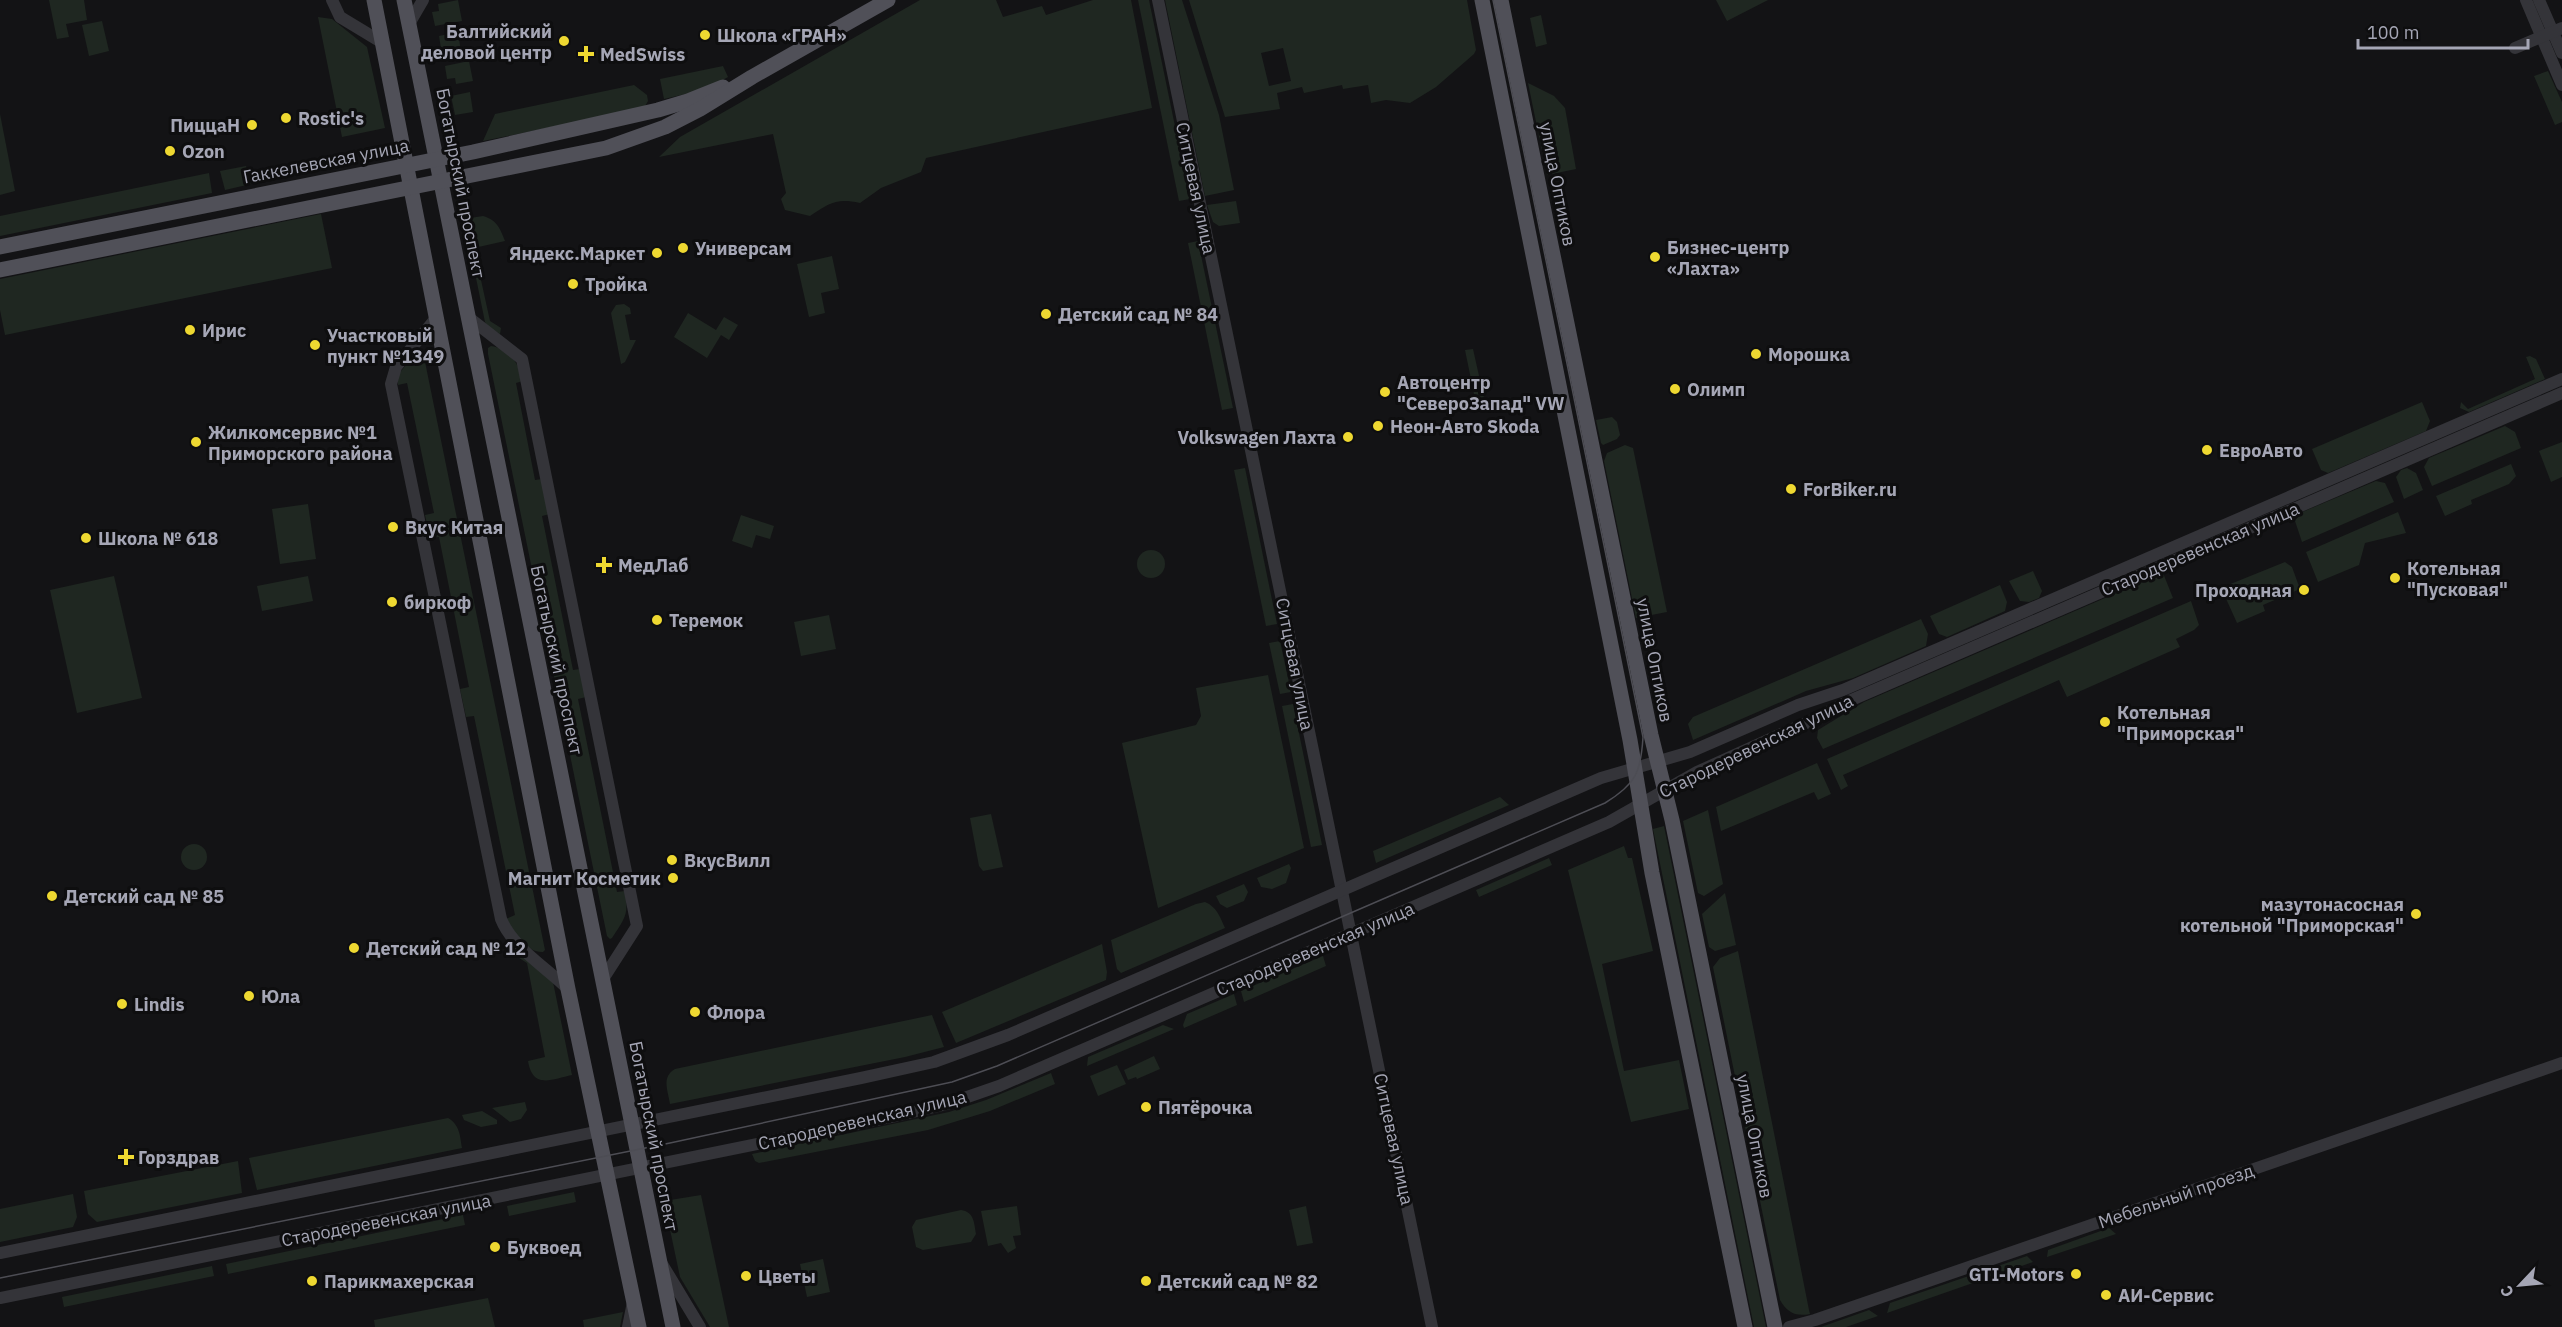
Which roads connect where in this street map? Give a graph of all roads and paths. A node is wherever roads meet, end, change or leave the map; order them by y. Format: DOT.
graph roads {
  1 [pos="332,0"];
  2 [pos="374,0"];
  3 [pos="404,0"];
  4 [pos="423,0"];
  5 [pos="888,0"];
  6 [pos="1158,0"];
  7 [pos="1482,0"];
  8 [pos="1501,0"];
  9 [pos="2526,0"];
  10 [pos="2539,0"];
  11 [pos="409,24"];
  12 [pos="2552,33"];
  13 [pos="382,43"];
  14 [pos="2515,48"];
  15 [pos="2562,53"];
  16 [pos="752,77"];
  17 [pos="2562,86"];
  18 [pos="436,159"];
  19 [pos="406,165"];
  20 [pos="440,181"];
  21 [pos="411,187"];
  22 [pos="0,247"];
  23 [pos="0,270"];
  24 [pos="468,317"];
  25 [pos="436,318"];
  26 [pos="2562,379"];
  27 [pos="2562,393"];
  28 [pos="1657,762"];
  29 [pos="1634,768"];
  30 [pos="1665,790"];
  31 [pos="1640,805"];
  32 [pos="1341,890"];
  33 [pos="1351,933"];
  34 [pos="603,979"];
  35 [pos="568,989"];
  36 [pos="2562,1063"];
  37 [pos="632,1124"];
  38 [pos="598,1131"];
  39 [pos="641,1168"];
  40 [pos="607,1175"];
  41 [pos="0,1252"];
  42 [pos="659,1258"];
  43 [pos="0,1298"];
  44 [pos="634,1298"];
  45 [pos="628,1327"];
  46 [pos="639,1327"];
  47 [pos="673,1327"];
  48 [pos="700,1327"];
  49 [pos="1432,1327"];
  50 [pos="1745,1327"];
  51 [pos="1775,1327"];
  52 [pos="1789,1327"];
  1 -- 13 [label="street"];
  2 -- 13 [label="main road"];
  3 -- 11 [label="main road, Богатырский проспект"];
  4 -- 11 [label="street"];
  5 -- 16 [label="main road"];
  6 -- 32 [label="street, Ситцевая улица"];
  7 -- 29 [label="main road"];
  8 -- 28 [label="main road, улица Оптиков"];
  9 -- 12 [label="street"];
  10 -- 12 [label="street"];
  11 -- 18 [label="main road, Богатырский проспект"];
  12 -- 14 [label="street"];
  12 -- 15 [label="street"];
  12 -- 17 [label="street"];
  13 -- 19 [label="main road"];
  16 -- 18 [label="main road, Гаккелевская улица"];
  16 -- 20 [label="main road"];
  18 -- 19 [label="main road, Гаккелевская улица"];
  18 -- 20 [label="main road, Богатырский проспект"];
  19 -- 21 [label="main road"];
  19 -- 22 [label="main road, Гаккелевская улица"];
  20 -- 21 [label="main road"];
  20 -- 24 [label="main road, Богатырский проспект"];
  21 -- 23 [label="main road"];
  21 -- 25 [label="main road"];
  24 -- 34 [label="main road, Богатырский проспект"];
  24 -- 34 [label="street"];
  25 -- 35 [label="main road"];
  25 -- 35 [label="street"];
  26 -- 28 [label="street, Стародеревенская улица"];
  27 -- 30 [label="street, Стародеревенская улица"];
  28 -- 29 [label="street, Стародеревенская улица"];
  28 -- 30 [label="main road, улица Оптиков"];
  29 -- 31 [label="main road"];
  29 -- 32 [label="street, Стародеревенская улица"];
  30 -- 31 [label="street, Стародеревенская улица"];
  30 -- 51 [label="main road, улица Оптиков"];
  31 -- 33 [label="street, Стародеревенская улица"];
  31 -- 50 [label="main road"];
  32 -- 33 [label="street, Ситцевая улица"];
  32 -- 37 [label="street, Стародеревенская улица"];
  33 -- 39 [label="street, Стародеревенская улица"];
  33 -- 49 [label="street, Ситцевая улица"];
  34 -- 37 [label="main road, Богатырский проспект"];
  35 -- 38 [label="main road"];
  36 -- 52 [label="street, Мебельный проезд"];
  37 -- 38 [label="street, Стародеревенская улица"];
  37 -- 39 [label="main road, Богатырский проспект"];
  38 -- 40 [label="main road"];
  38 -- 41 [label="street, Стародеревенская улица"];
  39 -- 40 [label="street, Стародеревенская улица"];
  39 -- 42 [label="main road, Богатырский проспект"];
  40 -- 43 [label="street, Стародеревенская улица"];
  40 -- 44 [label="main road"];
  42 -- 47 [label="main road, Богатырский проспект"];
  42 -- 48 [label="street"];
  44 -- 45 [label="street"];
  44 -- 46 [label="main road"];
}
